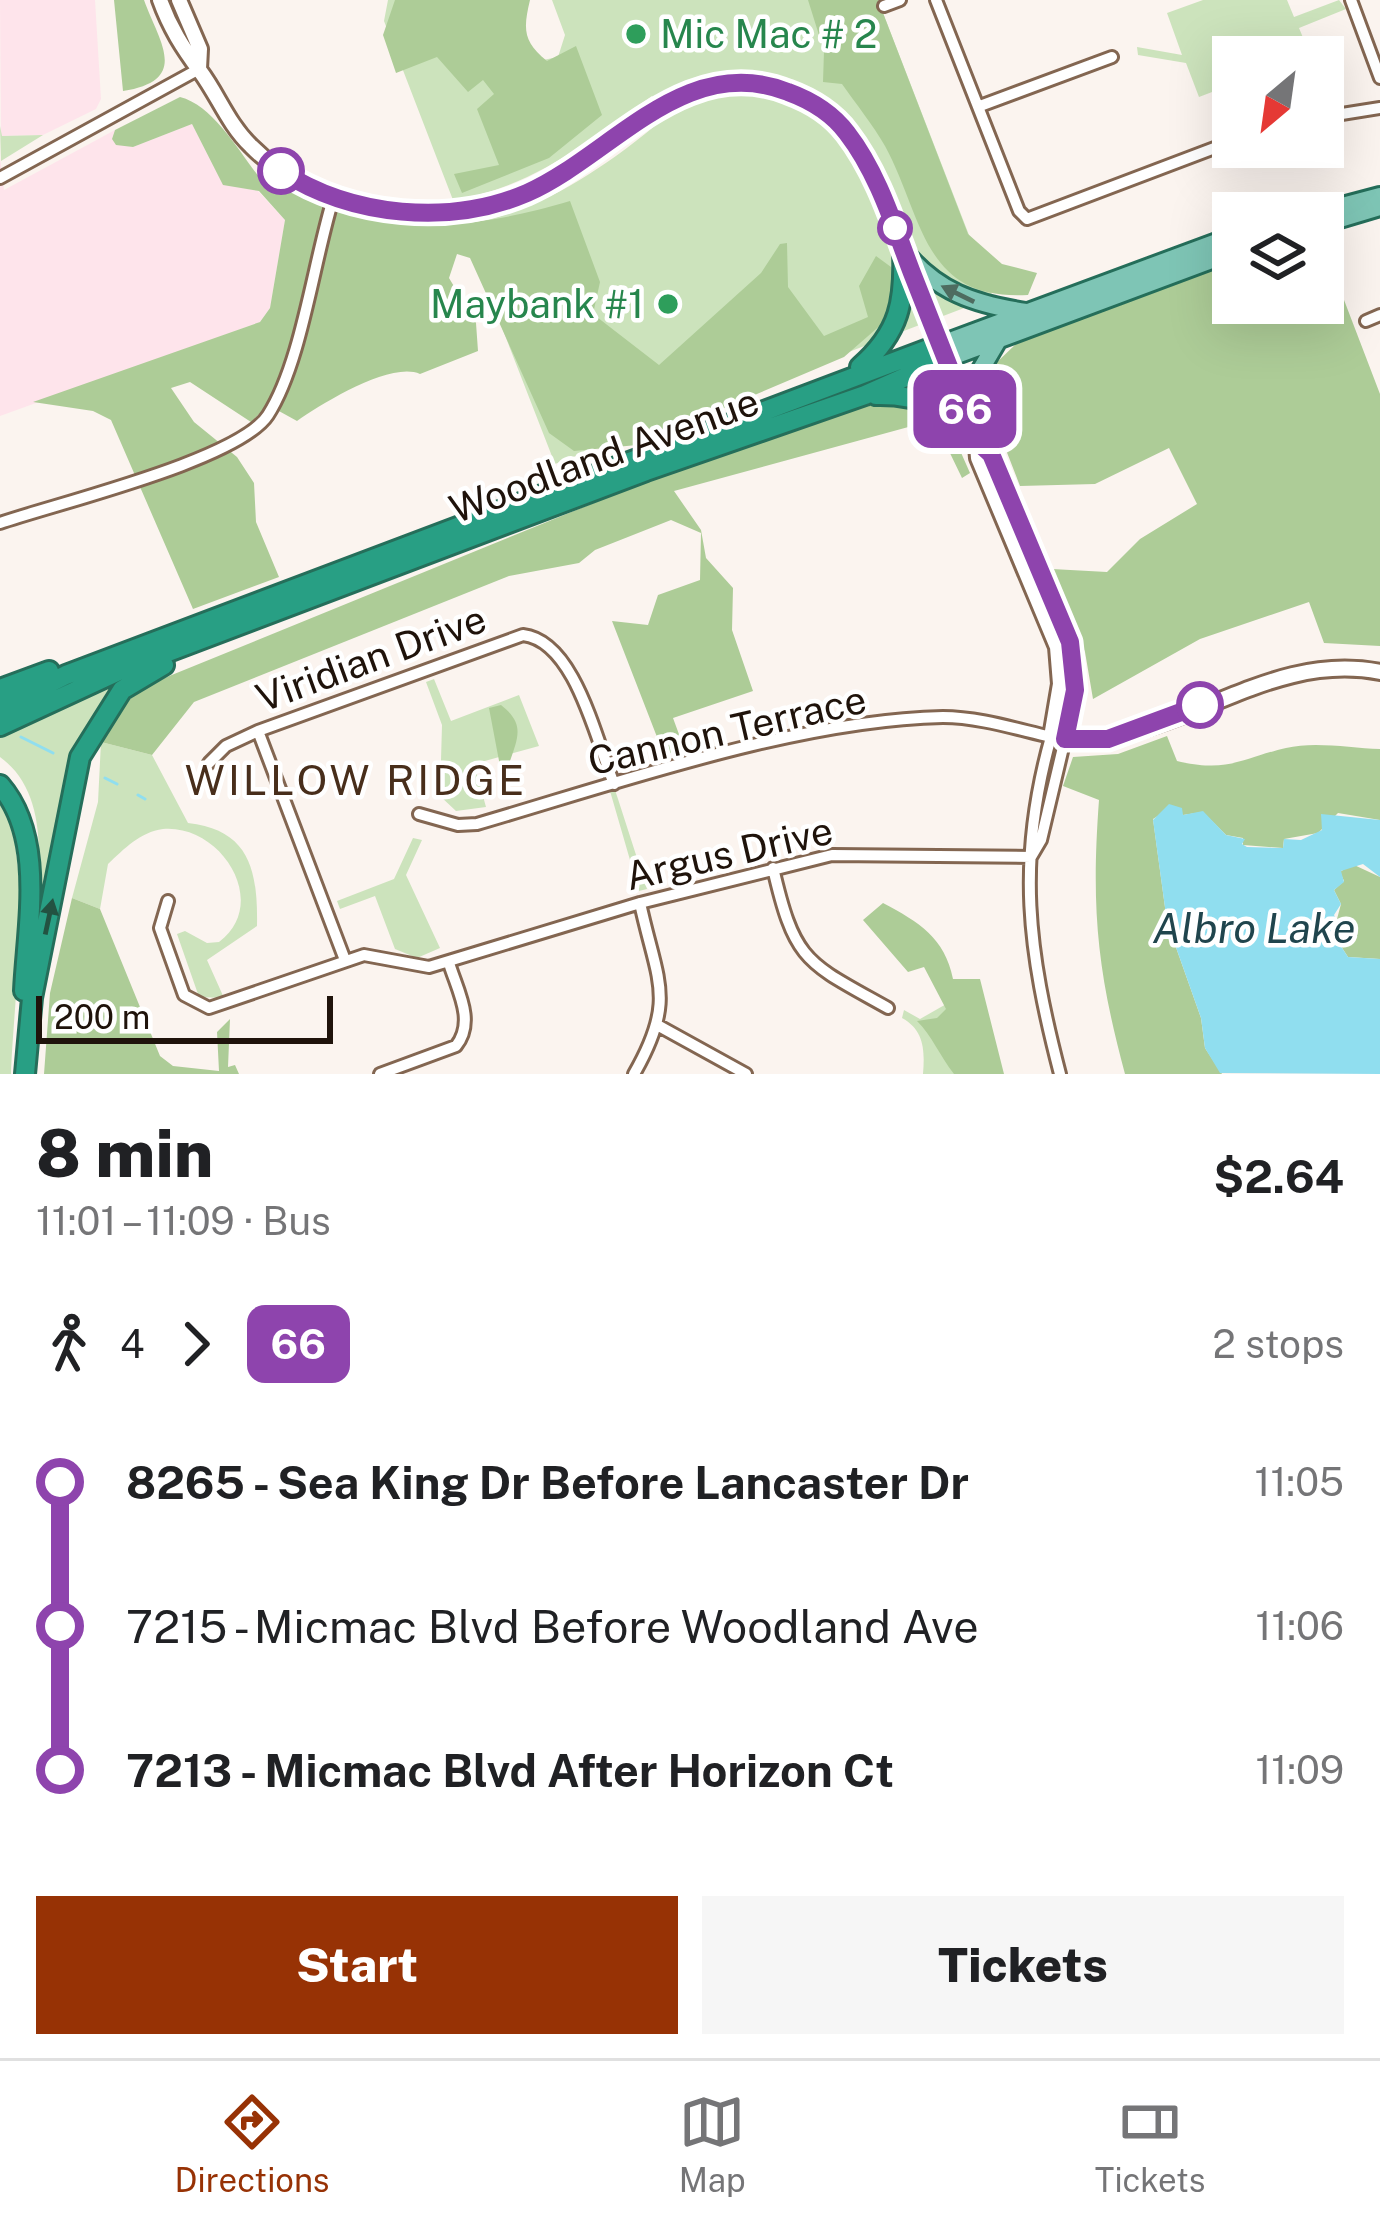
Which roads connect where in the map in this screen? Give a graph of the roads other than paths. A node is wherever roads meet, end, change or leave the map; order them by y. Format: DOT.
graph roads {
  1 [pos="160,0"];
  2 [pos="179,0"];
  3 [pos="900,0"];
  4 [pos="936,0"];
  5 [pos="1351,0"];
  6 [pos="884,7"];
  7 [pos="1112,56"];
  8 [pos="199,69"];
  9 [pos="1380,78"];
  10 [pos="980,106"];
  11 [pos="1380,108"];
  12 [pos="1344,114"];
  13 [pos="1212,149"];
  14 [pos="0,178"];
  15 [pos="334,196"];
  16 [pos="1380,196"];
  17 [pos="1344,206"];
  18 [pos="1380,208"];
  19 [pos="1344,218"];
  20 [pos="1212,244"];
  21 [pos="903,250"];
  22 [pos="1212,260"];
  23 [pos="1027,312"];
  24 [pos="1380,315"];
  25 [pos="1366,321"];
  26 [pos="997,342"];
  27 [pos="943,352"];
  28 [pos="850,376"];
  29 [pos="865,395"];
  30 [pos="968,416"];
  31 [pos="979,443"];
  32 [pos="0,523"];
  33 [pos="410,562"];
  34 [pos="168,636"];
  35 [pos="1380,672"];
  36 [pos="0,689"];
  37 [pos="0,708"];
  38 [pos="0,726"];
  39 [pos="258,731"];
  40 [pos="1058,738"];
  41 [pos="209,763"];
  42 [pos="614,784"];
  43 [pos="0,785"];
  44 [pos="419,814"];
  45 [pos="1031,857"];
  46 [pos="773,868"];
  47 [pos="168,901"];
  48 [pos="640,903"];
  49 [pos="345,960"];
  50 [pos="449,963"];
  51 [pos="888,1008"];
  52 [pos="659,1026"];
  53 [pos="26,1032"];
  54 [pos="25,1074"];
  55 [pos="380,1074"];
  56 [pos="634,1074"];
  57 [pos="746,1074"];
  58 [pos="1060,1074"];
  1 -- 8 [label="street"];
  2 -- 8 [label="street"];
  3 -- 6 [label="street"];
  4 -- 10 [label="street"];
  5 -- 9 [label="street"];
  7 -- 10 [label="street"];
  8 -- 14 [label="street"];
  8 -- 15 [label="street"];
  10 -- 13 [label="street"];
  11 -- 12 [label="street"];
  15 -- 21 [label="street"];
  15 -- 32 [label="street"];
  16 -- 17 [label="main road"];
  18 -- 19 [label="main road"];
  20 -- 23 [label="main road, Woodland Avenue"];
  23 -- 21 [label="main road, one-way"];
  21 -- 27 [label="street"];
  21 -- 28 [label="highway"];
  22 -- 26 [label="main road, Woodland Avenue"];
  23 -- 27 [label="main road, Woodland Avenue"];
  24 -- 25 [label="street"];
  26 -- 27 [label="main road, Woodland Avenue"];
  26 -- 30 [label="main road"];
  27 -- 28 [label="highway, Woodland Avenue"];
  27 -- 29 [label="highway, Woodland Avenue"];
  27 -- 30 [label="street"];
  28 -- 34 [label="highway, Woodland Avenue"];
  29 -- 31 [label="highway"];
  29 -- 33 [label="highway, Woodland Avenue"];
  30 -- 31 [label="street"];
  31 -- 40 [label="street"];
  33 -- 38 [label="highway, Woodland Avenue"];
  53 -- 33 [label="highway, one-way"];
  34 -- 36 [label="highway"];
  34 -- 37 [label="highway, Woodland Avenue"];
  35 -- 40 [label="street"];
  39 -- 41 [label="street, Viridian Drive"];
  39 -- 42 [label="street, Viridian Drive"];
  39 -- 49 [label="street"];
  40 -- 42 [label="street, Cannon Terrace"];
  40 -- 45 [label="street"];
  42 -- 44 [label="street, Cannon Terrace"];
  43 -- 53 [label="highway"];
  45 -- 46 [label="street, Argus Drive"];
  45 -- 58 [label="street"];
  46 -- 48 [label="street, Argus Drive"];
  46 -- 51 [label="street"];
  47 -- 49 [label="street"];
  48 -- 50 [label="street, Argus Drive"];
  48 -- 52 [label="street"];
  49 -- 50 [label="street"];
  50 -- 55 [label="street"];
  52 -- 56 [label="street"];
  52 -- 57 [label="street"];
  53 -- 54 [label="highway"];
}
